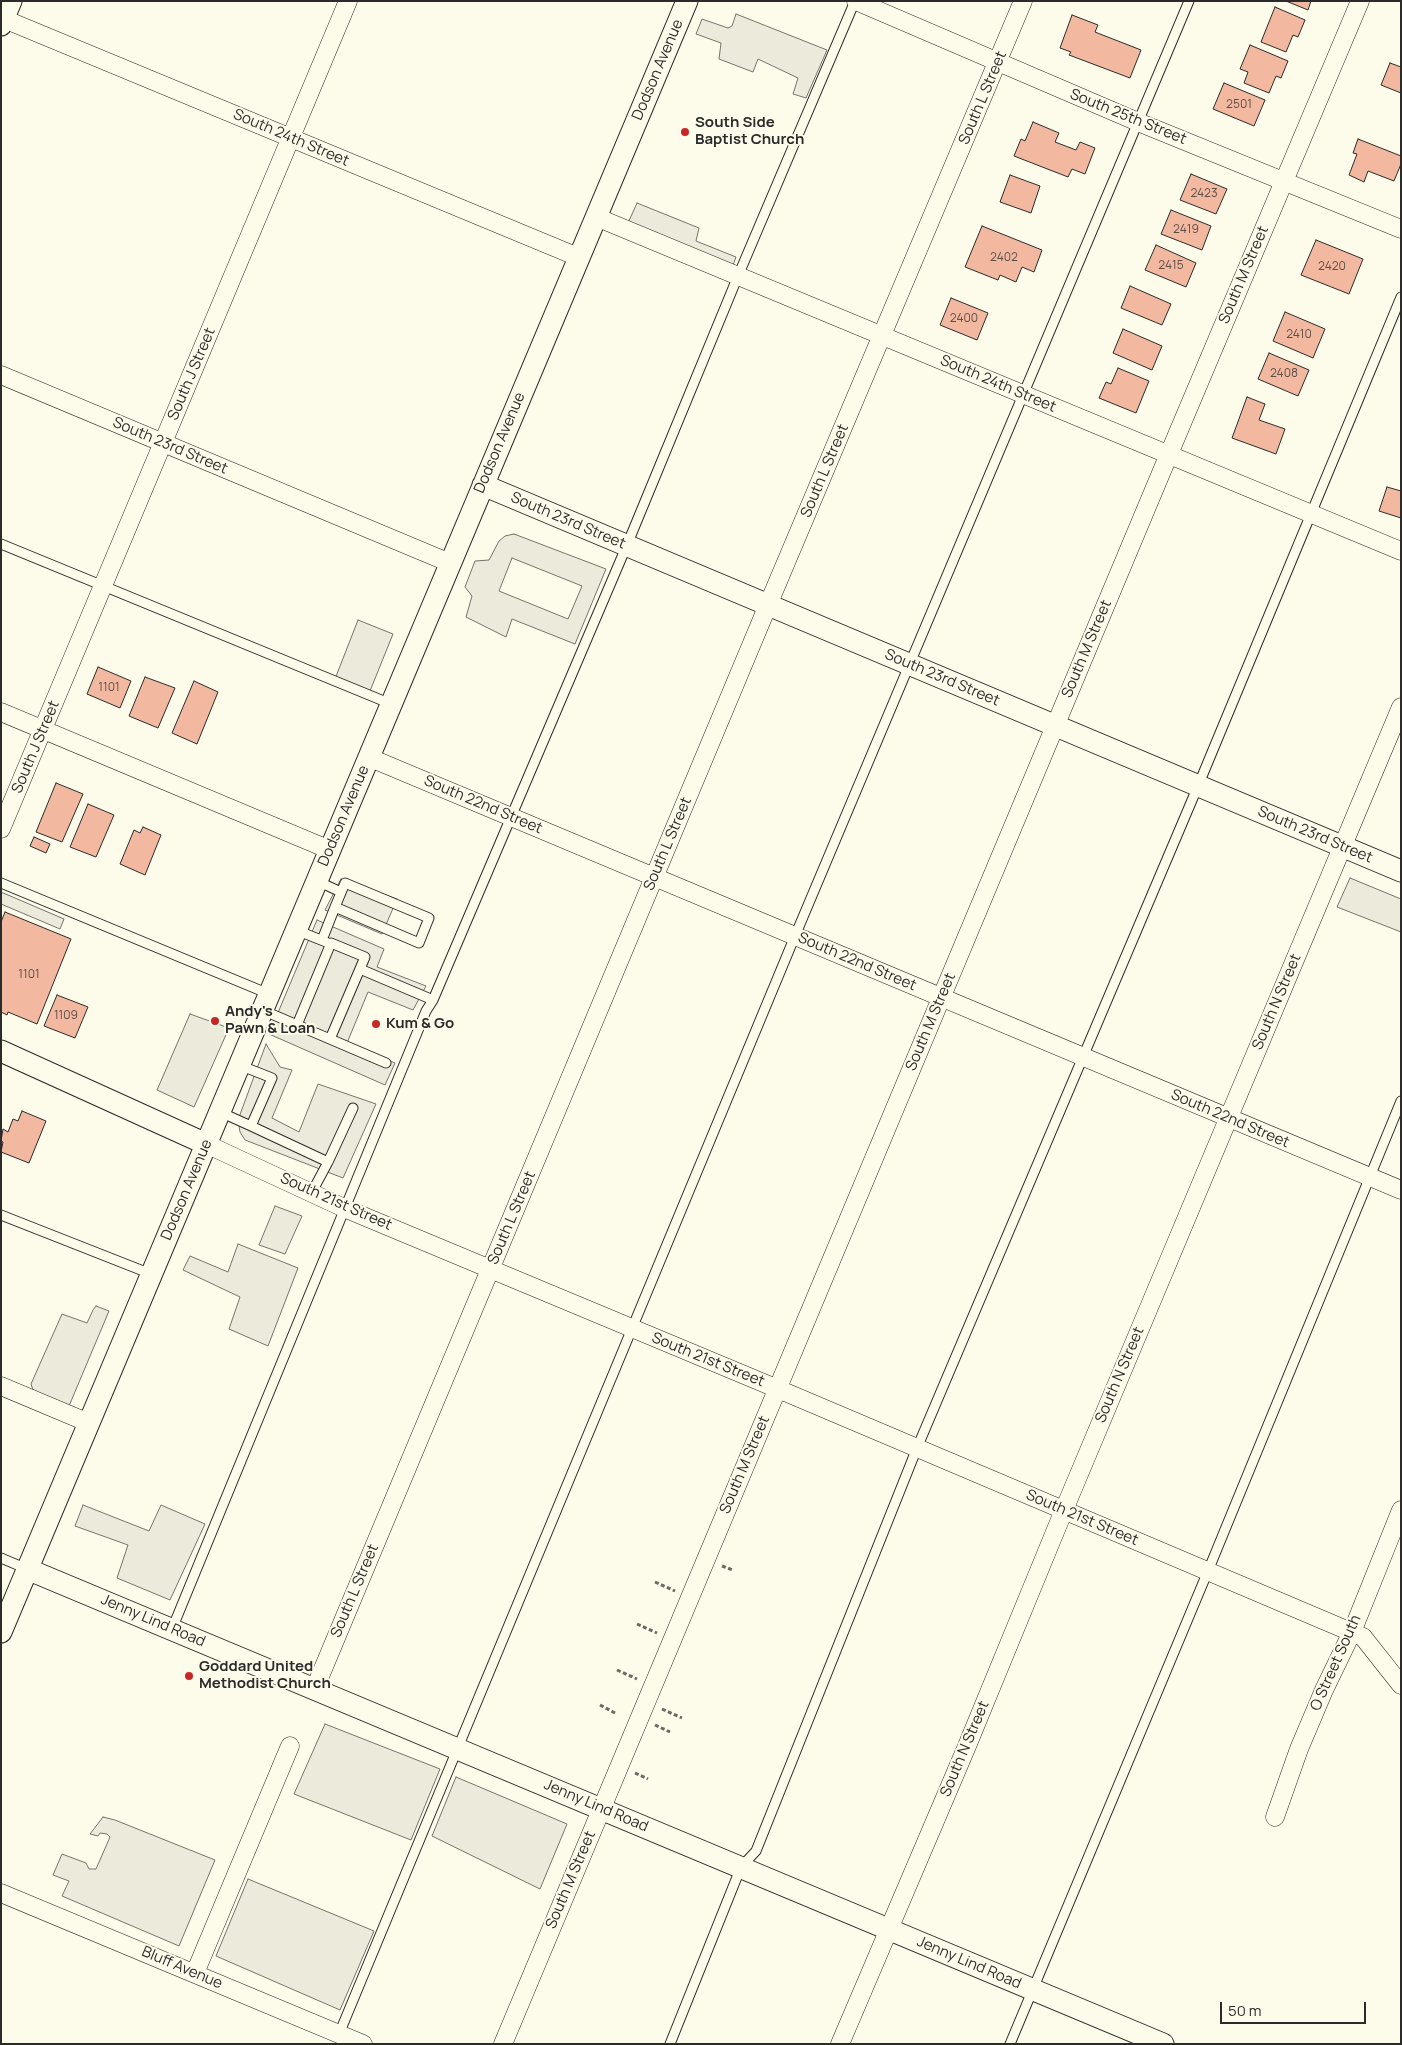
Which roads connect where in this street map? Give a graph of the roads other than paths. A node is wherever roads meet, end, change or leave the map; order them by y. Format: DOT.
graph roads {
  1 [pos="348,1"];
  2 [pos="687,1"];
  3 [pos="856,1"];
  4 [pos="1024,1"];
  5 [pos="1189,1"];
  6 [pos="1360,1"];
  7 [pos="5,15"];
  8 [pos="998,63"];
  9 [pos="1138,122"];
  10 [pos="291,138"];
  11 [pos="1284,181"];
  12 [pos="596,217"];
  13 [pos="1401,230"];
  14 [pos="578,257"];
  15 [pos="738,276"];
  16 [pos="1401,297"];
  17 [pos="882,336"];
  18 [pos="1,375"];
  19 [pos="1023,394"];
  20 [pos="163,443"];
  21 [pos="1168,454"];
  22 [pos="483,485"];
  23 [pos="1311,513"];
  24 [pos="1,544"];
  25 [pos="627,545"];
  26 [pos="1401,551"];
  27 [pos="450,562"];
  28 [pos="103,587"];
  29 [pos="768,604"];
  30 [pos="910,664"];
  31 [pos="391,704"];
  32 [pos="1401,707"];
  33 [pos="1,712"];
  34 [pos="1055,725"];
  35 [pos="43,729"];
  36 [pos="368,757"];
  37 [pos="1198,786"];
  38 [pos="511,817"];
  39 [pos="1,829"];
  40 [pos="1342,847"];
  41 [pos="330,850"];
  42 [pos="1401,871"];
  43 [pos="654,877"];
  44 [pos="317,881"];
  45 [pos="1,882"];
  46 [pos="342,892"];
  47 [pos="334,907"];
  48 [pos="296,930"];
  49 [pos="795,936"];
  50 [pos="326,942"];
  51 [pos="360,969"];
  52 [pos="942,998"];
  53 [pos="433,1000"];
  54 [pos="266,1002"];
  55 [pos="297,1025"];
  56 [pos="330,1039"];
  57 [pos="1,1051"];
  58 [pos="1083,1057"];
  59 [pos="386,1062"];
  60 [pos="239,1065"];
  61 [pos="1401,1101"];
  62 [pos="353,1108"];
  63 [pos="219,1112"];
  64 [pos="1228,1118"];
  65 [pos="251,1126"];
  66 [pos="206,1144"];
  67 [pos="328,1162"];
  68 [pos="1368,1177"];
  69 [pos="1401,1190"];
  70 [pos="312,1192"];
  71 [pos="344,1208"];
  72 [pos="1,1215"];
  73 [pos="490,1269"];
  74 [pos="151,1274"];
  75 [pos="633,1329"];
  76 [pos="1,1386"];
  77 [pos="778,1388"];
  78 [pos="89,1422"];
  79 [pos="917,1448"];
  80 [pos="1064,1510"];
  81 [pos="1401,1510"];
  82 [pos="1,1558"];
  83 [pos="28,1569"];
  84 [pos="1208,1571"];
  85 [pos="172,1629"];
  86 [pos="1,1632"];
  87 [pos="1352,1632"];
  88 [pos="1401,1685"];
  89 [pos="315,1688"];
  90 [pos="290,1746"];
  91 [pos="458,1748"];
  92 [pos="601,1808"];
  93 [pos="1276,1817"];
  94 [pos="741,1867"];
  95 [pos="1,1893"];
  96 [pos="889,1929"];
  97 [pos="195,1973"];
  98 [pos="1032,1990"];
  99 [pos="339,2034"];
  100 [pos="363,2044"];
  101 [pos="503,2044"];
  102 [pos="670,2044"];
  103 [pos="840,2044"];
  104 [pos="1010,2044"];
  105 [pos="1163,2044"];
  1 -- 10 [label="street, South J Street"];
  2 -- 12 [label="street, Dodson Avenue"];
  3 -- 8 [label="street, South 25th Street"];
  3 -- 15 [label="lane"];
  4 -- 8 [label="street, South L Street"];
  5 -- 9 [label="lane"];
  6 -- 11 [label="street, South M Street"];
  7 -- 10 [label="street, South 24th Street"];
  8 -- 9 [label="street, South 25th Street"];
  8 -- 17 [label="street, South L Street"];
  9 -- 11 [label="street, South 25th Street"];
  9 -- 19 [label="lane"];
  10 -- 14 [label="street, South 24th Street"];
  10 -- 20 [label="street, South J Street"];
  11 -- 13 [label="street, South 25th Street"];
  11 -- 21 [label="street, South M Street"];
  12 -- 14 [label="street, Dodson Avenue"];
  12 -- 15 [label="street, South 24th Street"];
  14 -- 22 [label="street, Dodson Avenue"];
  15 -- 17 [label="street, South 24th Street"];
  15 -- 25 [label="lane"];
  16 -- 23 [label="lane"];
  17 -- 19 [label="street, South 24th Street"];
  17 -- 29 [label="street, South L Street"];
  18 -- 20 [label="street, South 23rd Street"];
  19 -- 21 [label="street, South 24th Street"];
  19 -- 30 [label="lane"];
  20 -- 27 [label="street, South 23rd Street"];
  20 -- 28 [label="street, South J Street"];
  21 -- 23 [label="street, South 24th Street"];
  21 -- 34 [label="street, South M Street"];
  22 -- 25 [label="street, South 23rd Street"];
  22 -- 27 [label="street, Dodson Avenue"];
  23 -- 26 [label="street, South 24th Street"];
  23 -- 37 [label="lane"];
  24 -- 28 [label="lane"];
  25 -- 29 [label="street, South 23rd Street"];
  25 -- 38 [label="lane"];
  27 -- 31 [label="street, Dodson Avenue"];
  28 -- 31 [label="lane"];
  28 -- 35 [label="street, South J Street"];
  29 -- 30 [label="street, South 23rd Street"];
  29 -- 43 [label="street, South L Street"];
  30 -- 34 [label="street, South 23rd Street"];
  30 -- 49 [label="lane"];
  31 -- 36 [label="street, Dodson Avenue"];
  32 -- 40 [label="street, South N Street"];
  33 -- 35 [label="street"];
  34 -- 37 [label="street, South 23rd Street"];
  34 -- 52 [label="street, South M Street"];
  35 -- 39 [label="street, South J Street"];
  35 -- 41 [label="street"];
  36 -- 38 [label="street, South 22nd Street"];
  36 -- 41 [label="street, Dodson Avenue"];
  37 -- 40 [label="street, South 23rd Street"];
  37 -- 58 [label="lane"];
  38 -- 43 [label="street, South 22nd Street"];
  38 -- 53 [label="lane"];
  40 -- 42 [label="street, South 23rd Street"];
  40 -- 64 [label="street, South N Street"];
  41 -- 44 [label="street, Dodson Avenue"];
  43 -- 49 [label="street, South 22nd Street"];
  43 -- 73 [label="street, South L Street"];
  44 -- 46 [label="lane"];
  44 -- 48 [label="street, Dodson Avenue"];
  45 -- 54 [label="lane"];
  46 -- 47 [label="lane"];
  46 -- 47 [label="lane"];
  47 -- 50 [label="lane"];
  48 -- 50 [label="lane"];
  48 -- 54 [label="street, Dodson Avenue"];
  49 -- 52 [label="street, South 22nd Street"];
  49 -- 75 [label="lane"];
  50 -- 51 [label="lane"];
  50 -- 55 [label="lane"];
  51 -- 53 [label="lane"];
  51 -- 56 [label="lane"];
  52 -- 58 [label="street, South 22nd Street"];
  52 -- 77 [label="street, South M Street"];
  53 -- 71 [label="lane"];
  54 -- 55 [label="lane"];
  54 -- 60 [label="street, Dodson Avenue"];
  55 -- 56 [label="lane"];
  56 -- 59 [label="lane"];
  57 -- 66 [label="street, South 21st Street"];
  58 -- 64 [label="street, South 22nd Street"];
  58 -- 79 [label="lane"];
  60 -- 63 [label="street, Dodson Avenue"];
  60 -- 65 [label="lane"];
  61 -- 68 [label="lane"];
  62 -- 67 [label="lane"];
  63 -- 65 [label="lane"];
  63 -- 66 [label="street, Dodson Avenue"];
  64 -- 68 [label="street, South 22nd Street"];
  64 -- 80 [label="street, South N Street"];
  65 -- 67 [label="lane"];
  66 -- 70 [label="street, South 21st Street"];
  66 -- 74 [label="street, Dodson Avenue"];
  67 -- 70 [label="lane"];
  68 -- 69 [label="street, South 22nd Street"];
  68 -- 84 [label="lane"];
  70 -- 71 [label="street, South 21st Street"];
  71 -- 73 [label="street, South 21st Street"];
  71 -- 85 [label="lane"];
  72 -- 74 [label="lane"];
  73 -- 75 [label="street, South 21st Street"];
  73 -- 89 [label="street, South L Street"];
  74 -- 78 [label="street, Dodson Avenue"];
  75 -- 77 [label="street, South 21st Street"];
  75 -- 91 [label="lane"];
  76 -- 78 [label="street"];
  77 -- 79 [label="street, South 21st Street"];
  77 -- 92 [label="street, South M Street"];
  78 -- 83 [label="street, Dodson Avenue"];
  79 -- 80 [label="street, South 21st Street"];
  79 -- 94 [label="lane"];
  80 -- 84 [label="street, South 21st Street"];
  80 -- 96 [label="street, South N Street"];
  81 -- 87 [label="street, O Street South"];
  82 -- 83 [label="lane"];
  83 -- 85 [label="street, Jenny Lind Road"];
  83 -- 86 [label="street, Dodson Avenue"];
  84 -- 87 [label="street, South 21st Street"];
  84 -- 98 [label="lane"];
  85 -- 89 [label="street, Jenny Lind Road"];
  87 -- 88 [label="street, South 21st Street"];
  87 -- 93 [label="street, O Street South"];
  89 -- 91 [label="street, Jenny Lind Road"];
  90 -- 97 [label="street"];
  91 -- 92 [label="street, Jenny Lind Road"];
  91 -- 99 [label="lane"];
  92 -- 94 [label="street, Jenny Lind Road"];
  92 -- 101 [label="street, South M Street"];
  94 -- 96 [label="street, Jenny Lind Road"];
  94 -- 102 [label="lane"];
  95 -- 97 [label="street, Bluff Avenue"];
  96 -- 98 [label="street, Jenny Lind Road"];
  96 -- 103 [label="street, South N Street"];
  97 -- 99 [label="street, Bluff Avenue"];
  98 -- 104 [label="lane"];
  98 -- 105 [label="street, Jenny Lind Road"];
  99 -- 100 [label="street, Bluff Avenue"];
}
